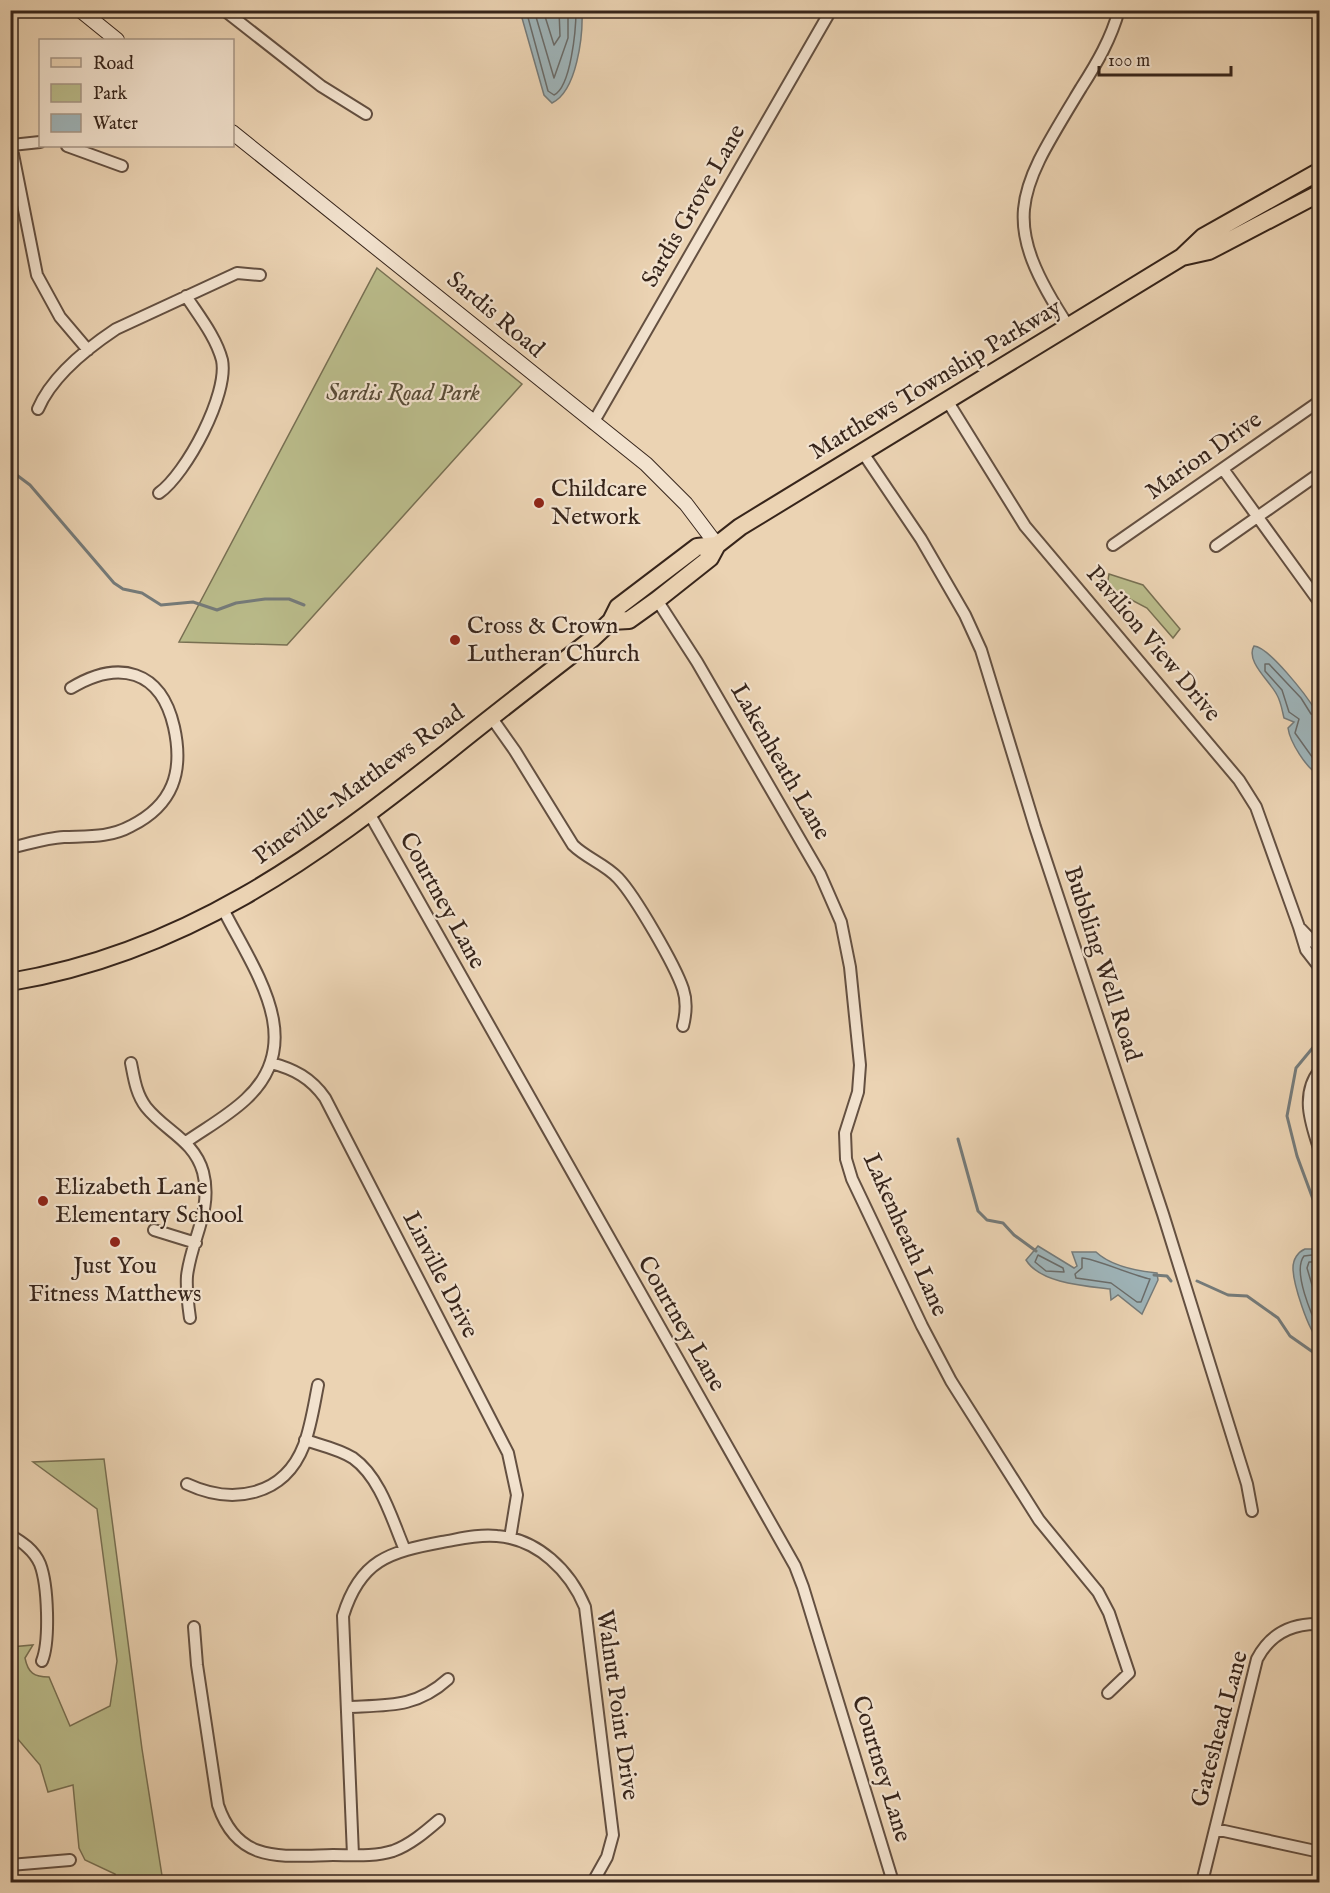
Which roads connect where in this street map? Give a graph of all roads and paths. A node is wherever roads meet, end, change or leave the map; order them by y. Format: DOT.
graph roads {
  1 [pos="80,10"];
  2 [pos="224,10"];
  3 [pos="831,10"];
  4 [pos="1119,10"];
  5 [pos="116,39"];
  6 [pos="366,114"];
  7 [pos="234,134"];
  8 [pos="11,142"];
  9 [pos="39,142"];
  10 [pos="70,147"];
  11 [pos="122,166"];
  12 [pos="1320,171"];
  13 [pos="1320,193"];
  14 [pos="1182,257"];
  15 [pos="260,274"];
  16 [pos="186,296"];
  17 [pos="1069,327"];
  18 [pos="88,350"];
  19 [pos="1320,401"];
  20 [pos="948,402"];
  21 [pos="38,408"];
  22 [pos="593,423"];
  23 [pos="863,453"];
  24 [pos="1223,469"];
  25 [pos="1320,473"];
  26 [pos="159,493"];
  27 [pos="1258,517"];
  28 [pos="717,545"];
  29 [pos="1113,545"];
  30 [pos="1216,546"];
  31 [pos="657,600"];
  32 [pos="1319,603"];
  33 [pos="611,621"];
  34 [pos="71,688"];
  35 [pos="491,717"];
  36 [pos="369,813"];
  37 [pos="10,848"];
  38 [pos="223,909"];
  39 [pos="1299,927"];
  40 [pos="1320,949"];
  41 [pos="1320,968"];
  42 [pos="10,982"];
  43 [pos="683,1026"];
  44 [pos="131,1063"];
  45 [pos="271,1063"];
  46 [pos="1320,1070"];
  47 [pos="186,1142"];
  48 [pos="1320,1151"];
  49 [pos="154,1230"];
  50 [pos="196,1243"];
  51 [pos="190,1318"];
  52 [pos="318,1385"];
  53 [pos="305,1440"];
  54 [pos="187,1484"];
  55 [pos="1252,1511"];
  56 [pos="10,1534"];
  57 [pos="510,1538"];
  58 [pos="405,1550"];
  59 [pos="1320,1624"];
  60 [pos="194,1627"];
  61 [pos="42,1661"];
  62 [pos="448,1679"];
  63 [pos="1108,1693"];
  64 [pos="347,1707"];
  65 [pos="439,1821"];
  66 [pos="1215,1829"];
  67 [pos="1320,1852"];
  68 [pos="353,1855"];
  69 [pos="70,1860"];
  70 [pos="10,1865"];
  71 [pos="593,1882"];
  72 [pos="893,1882"];
  73 [pos="1202,1882"];
  1 -- 5 [label="main road"];
  2 -- 6 [label="street"];
  3 -- 22 [label="street, Sardis Grove Lane"];
  4 -- 17 [label="street"];
  7 -- 22 [label="main road, Sardis Road"];
  8 -- 9 [label="street"];
  8 -- 18 [label="street"];
  10 -- 11 [label="street"];
  12 -- 14 [label="main road, Matthews Township Parkway"];
  13 -- 14 [label="main road, Matthews Township Parkway"];
  14 -- 17 [label="main road, Matthews Township Parkway"];
  15 -- 16 [label="street"];
  16 -- 18 [label="street"];
  16 -- 26 [label="street"];
  17 -- 20 [label="main road, Matthews Township Parkway"];
  18 -- 21 [label="street"];
  19 -- 24 [label="street, Marion Drive"];
  20 -- 23 [label="main road, Matthews Township Parkway"];
  20 -- 39 [label="street, Pavilion View Drive"];
  22 -- 28 [label="main road, Sardis Road"];
  23 -- 28 [label="main road, Matthews Township Parkway"];
  23 -- 55 [label="street, Bubbling Well Road"];
  24 -- 27 [label="street"];
  24 -- 29 [label="street, Marion Drive"];
  25 -- 27 [label="street"];
  27 -- 30 [label="street"];
  27 -- 32 [label="street"];
  28 -- 31 [label="main road, Pineville-Matthews Road"];
  28 -- 33 [label="main road, Pineville-Matthews Road"];
  31 -- 33 [label="main road, Pineville-Matthews Road"];
  31 -- 63 [label="street, Lakenheath Lane"];
  33 -- 35 [label="main road, Pineville-Matthews Road"];
  34 -- 37 [label="street"];
  35 -- 36 [label="main road, Pineville-Matthews Road"];
  35 -- 43 [label="street"];
  36 -- 38 [label="main road, Pineville-Matthews Road"];
  36 -- 72 [label="street, Courtney Lane"];
  38 -- 42 [label="main road, Pineville-Matthews Road"];
  38 -- 45 [label="street"];
  39 -- 40 [label="street, Pavilion View Drive"];
  39 -- 41 [label="street, Pavilion View Drive"];
  44 -- 47 [label="street"];
  45 -- 47 [label="street"];
  45 -- 57 [label="street, Linville Drive"];
  46 -- 48 [label="street"];
  47 -- 50 [label="street"];
  49 -- 50 [label="street"];
  50 -- 51 [label="street"];
  52 -- 53 [label="street"];
  53 -- 54 [label="street"];
  53 -- 58 [label="street"];
  56 -- 61 [label="street"];
  57 -- 58 [label="street, Walnut Point Drive"];
  57 -- 71 [label="street, Walnut Point Drive"];
  58 -- 64 [label="street, Walnut Point Drive"];
  59 -- 66 [label="street, Gateshead Lane"];
  60 -- 68 [label="street"];
  62 -- 64 [label="street"];
  64 -- 68 [label="street, Walnut Point Drive"];
  65 -- 68 [label="street"];
  66 -- 67 [label="street"];
  66 -- 73 [label="street, Gateshead Lane"];
  69 -- 70 [label="street"];
}
